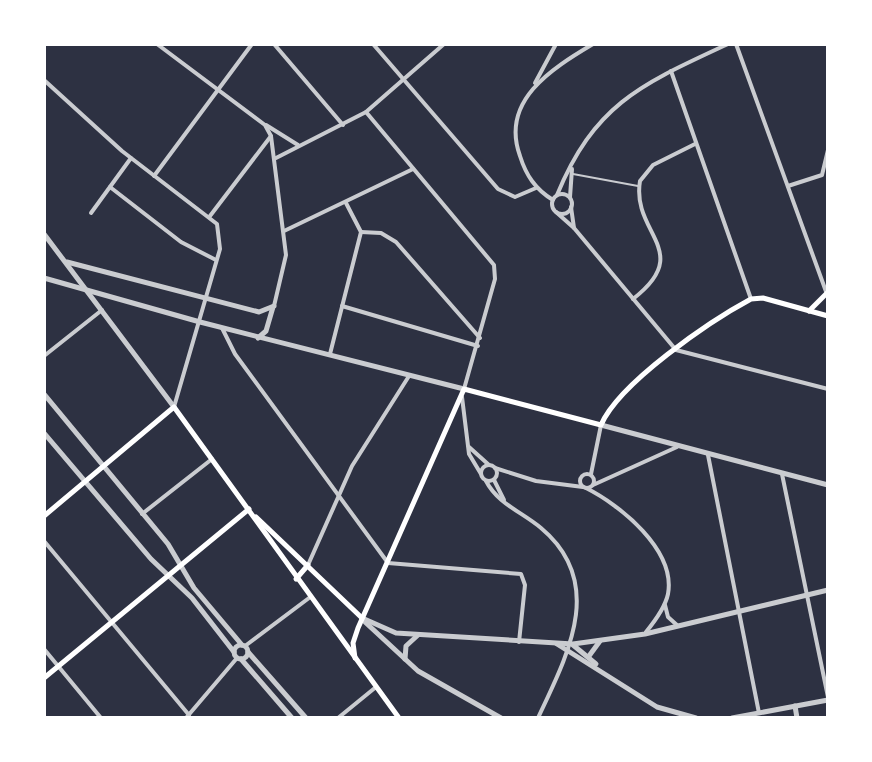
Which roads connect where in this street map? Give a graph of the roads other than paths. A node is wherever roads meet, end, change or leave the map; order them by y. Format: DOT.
graph roads {
  1 [pos="157,44"];
  2 [pos="252,44"];
  3 [pos="274,44"];
  4 [pos="373,44"];
  5 [pos="444,44"];
  6 [pos="556,44"];
  7 [pos="593,44"];
  8 [pos="728,44"];
  9 [pos="736,44"];
  10 [pos="671,71"];
  11 [pos="404,79"];
  12 [pos="44,80"];
  13 [pos="534,86"];
  14 [pos="217,90"];
  15 [pos="366,112"];
  16 [pos="265,125"];
  17 [pos="343,125"];
  18 [pos="271,136"];
  19 [pos="695,144"];
  20 [pos="298,145"];
  21 [pos="828,150"];
  22 [pos="131,158"];
  23 [pos="276,158"];
  24 [pos="572,167"];
  25 [pos="413,169"];
  26 [pos="572,174"];
  27 [pos="154,176"];
  28 [pos="788,186"];
  29 [pos="110,187"];
  30 [pos="639,187"];
  31 [pos="536,188"];
  32 [pos="555,197"];
  33 [pos="570,198"];
  34 [pos="346,203"];
  35 [pos="571,207"];
  36 [pos="556,212"];
  37 [pos="91,213"];
  38 [pos="210,216"];
  39 [pos="574,228"];
  40 [pos="284,231"];
  41 [pos="361,232"];
  42 [pos="44,234"];
  43 [pos="217,260"];
  44 [pos="66,261"];
  45 [pos="44,278"];
  46 [pos="88,290"];
  47 [pos="827,295"];
  48 [pos="207,297"];
  49 [pos="751,299"];
  50 [pos="633,300"];
  51 [pos="274,306"];
  52 [pos="342,306"];
  53 [pos="102,310"];
  54 [pos="809,311"];
  55 [pos="259,312"];
  56 [pos="828,316"];
  57 [pos="200,322"];
  58 [pos="222,328"];
  59 [pos="267,328"];
  60 [pos="258,338"];
  61 [pos="480,338"];
  62 [pos="276,342"];
  63 [pos="478,346"];
  64 [pos="676,350"];
  65 [pos="330,354"];
  66 [pos="44,356"];
  67 [pos="411,374"];
  68 [pos="828,389"];
  69 [pos="463,392"];
  70 [pos="44,394"];
  71 [pos="174,407"];
  72 [pos="601,425"];
  73 [pos="44,433"];
  74 [pos="467,445"];
  75 [pos="677,447"];
  76 [pos="708,455"];
  77 [pos="212,459"];
  78 [pos="592,460"];
  79 [pos="489,465"];
  80 [pos="103,467"];
  81 [pos="495,468"];
  82 [pos="481,474"];
  83 [pos="510,474"];
  84 [pos="782,474"];
  85 [pos="592,475"];
  86 [pos="582,476"];
  87 [pos="612,477"];
  88 [pos="495,479"];
  89 [pos="486,481"];
  90 [pos="85,482"];
  91 [pos="563,485"];
  92 [pos="593,485"];
  93 [pos="828,485"];
  94 [pos="585,487"];
  95 [pos="338,494"];
  96 [pos="504,503"];
  97 [pos="249,509"];
  98 [pos="142,514"];
  99 [pos="44,516"];
  100 [pos="44,541"];
  101 [pos="388,563"];
  102 [pos="179,565"];
  103 [pos="308,565"];
  104 [pos="168,574"];
  105 [pos="296,580"];
  106 [pos="828,590"];
  107 [pos="808,595"];
  108 [pos="309,598"];
  109 [pos="665,603"];
  110 [pos="739,612"];
  111 [pos="362,618"];
  112 [pos="111,623"];
  113 [pos="678,626"];
  114 [pos="419,634"];
  115 [pos="645,634"];
  116 [pos="604,639"];
  117 [pos="519,642"];
  118 [pos="343,643"];
  119 [pos="353,643"];
  120 [pos="246,648"];
  121 [pos="571,648"];
  122 [pos="44,649"];
  123 [pos="237,656"];
  124 [pos="589,656"];
  125 [pos="355,658"];
  126 [pos="405,660"];
  127 [pos="59,666"];
  128 [pos="600,668"];
  129 [pos="44,678"];
  130 [pos="376,687"];
  131 [pos="828,699"];
  132 [pos="795,706"];
  133 [pos="759,713"];
  134 [pos="188,716"];
  135 [pos="101,718"];
  136 [pos="292,718"];
  137 [pos="306,718"];
  138 [pos="338,718"];
  139 [pos="399,718"];
  140 [pos="501,718"];
  141 [pos="538,718"];
  142 [pos="696,718"];
  143 [pos="732,718"];
  144 [pos="797,718"];
  1 -- 14 [label="street"];
  2 -- 14 [label="street"];
  3 -- 17 [label="street"];
  4 -- 11 [label="street"];
  5 -- 11 [label="street"];
  6 -- 13 [label="street"];
  7 -- 13 [label="street"];
  8 -- 10 [label="street"];
  9 -- 28 [label="street"];
  10 -- 19 [label="street"];
  10 -- 24 [label="street"];
  11 -- 15 [label="street"];
  11 -- 31 [label="street"];
  12 -- 22 [label="street"];
  13 -- 31 [label="street"];
  14 -- 16 [label="street"];
  14 -- 27 [label="street"];
  15 -- 17 [label="street"];
  15 -- 25 [label="street"];
  16 -- 18 [label="street"];
  16 -- 20 [label="street"];
  17 -- 20 [label="street"];
  18 -- 23 [label="street"];
  18 -- 38 [label="street"];
  19 -- 30 [label="street"];
  19 -- 49 [label="street"];
  20 -- 23 [label="street"];
  21 -- 28 [label="street"];
  22 -- 27 [label="street"];
  22 -- 29 [label="street"];
  23 -- 40 [label="street"];
  24 -- 26 [label="street"];
  24 -- 32 [label="street"];
  25 -- 34 [label="street"];
  25 -- 61 [label="street"];
  26 -- 30 [label="lane"];
  26 -- 33 [label="street"];
  27 -- 38 [label="street"];
  28 -- 47 [label="street"];
  29 -- 37 [label="street"];
  29 -- 43 [label="street"];
  30 -- 50 [label="street"];
  31 -- 32 [label="street"];
  32 -- 33 [label="street"];
  32 -- 36 [label="street"];
  33 -- 35 [label="street"];
  34 -- 40 [label="street"];
  34 -- 41 [label="street"];
  35 -- 36 [label="street"];
  35 -- 39 [label="street"];
  36 -- 39 [label="street"];
  38 -- 43 [label="street"];
  39 -- 50 [label="street"];
  40 -- 51 [label="street"];
  41 -- 52 [label="street"];
  41 -- 61 [label="street"];
  42 -- 44 [label="street"];
  43 -- 48 [label="street"];
  44 -- 46 [label="street"];
  44 -- 48 [label="street"];
  45 -- 46 [label="street"];
  46 -- 53 [label="street"];
  46 -- 57 [label="street"];
  47 -- 54 [label="main road"];
  48 -- 55 [label="street"];
  48 -- 57 [label="street"];
  49 -- 54 [label="main road"];
  49 -- 64 [label="main road"];
  50 -- 64 [label="street"];
  51 -- 55 [label="street"];
  51 -- 59 [label="street"];
  52 -- 63 [label="street"];
  52 -- 65 [label="street"];
  53 -- 66 [label="street"];
  53 -- 71 [label="street"];
  54 -- 56 [label="main road"];
  55 -- 59 [label="street"];
  57 -- 58 [label="street"];
  57 -- 71 [label="street"];
  58 -- 60 [label="street"];
  58 -- 95 [label="street"];
  59 -- 60 [label="street"];
  59 -- 62 [label="street"];
  60 -- 62 [label="street"];
  61 -- 63 [label="street"];
  62 -- 65 [label="street"];
  63 -- 69 [label="street"];
  64 -- 68 [label="street"];
  64 -- 72 [label="main road"];
  65 -- 67 [label="street"];
  67 -- 69 [label="street"];
  67 -- 95 [label="street"];
  69 -- 72 [label="main road"];
  69 -- 74 [label="street"];
  69 -- 101 [label="main road"];
  70 -- 80 [label="street"];
  71 -- 77 [label="main road"];
  71 -- 80 [label="main road"];
  72 -- 75 [label="street"];
  72 -- 78 [label="street"];
  73 -- 90 [label="street"];
  74 -- 79 [label="street"];
  74 -- 82 [label="street"];
  75 -- 76 [label="street"];
  75 -- 87 [label="street"];
  76 -- 84 [label="street"];
  76 -- 110 [label="street"];
  77 -- 97 [label="main road"];
  77 -- 98 [label="street"];
  78 -- 85 [label="street"];
  78 -- 86 [label="street"];
  79 -- 81 [label="street"];
  79 -- 82 [label="street"];
  80 -- 90 [label="main road"];
  80 -- 98 [label="street"];
  81 -- 83 [label="street"];
  81 -- 88 [label="street"];
  82 -- 89 [label="street"];
  83 -- 88 [label="street"];
  83 -- 91 [label="street"];
  84 -- 93 [label="street"];
  84 -- 107 [label="street"];
  85 -- 86 [label="street"];
  85 -- 87 [label="street"];
  85 -- 92 [label="street"];
  86 -- 91 [label="street"];
  86 -- 94 [label="street"];
  87 -- 92 [label="street"];
  88 -- 89 [label="street"];
  88 -- 96 [label="street"];
  89 -- 96 [label="street"];
  90 -- 99 [label="main road"];
  90 -- 104 [label="street"];
  91 -- 94 [label="street"];
  92 -- 94 [label="street"];
  94 -- 109 [label="street"];
  95 -- 101 [label="street"];
  95 -- 103 [label="street"];
  96 -- 121 [label="street"];
  97 -- 102 [label="main road"];
  97 -- 103 [label="main road"];
  97 -- 105 [label="main road"];
  98 -- 102 [label="street"];
  100 -- 112 [label="street"];
  101 -- 111 [label="main road"];
  101 -- 117 [label="street"];
  102 -- 104 [label="main road"];
  102 -- 120 [label="street"];
  103 -- 105 [label="main road"];
  103 -- 111 [label="main road"];
  104 -- 112 [label="main road"];
  104 -- 123 [label="street"];
  105 -- 108 [label="main road"];
  106 -- 107 [label="street"];
  107 -- 110 [label="street"];
  107 -- 131 [label="street"];
  108 -- 118 [label="main road"];
  108 -- 120 [label="street"];
  109 -- 113 [label="street"];
  109 -- 115 [label="street"];
  110 -- 113 [label="street"];
  110 -- 133 [label="street"];
  111 -- 114 [label="street"];
  111 -- 119 [label="main road"];
  111 -- 126 [label="street"];
  112 -- 127 [label="main road"];
  112 -- 134 [label="street"];
  113 -- 115 [label="street"];
  114 -- 117 [label="street"];
  114 -- 126 [label="street"];
  115 -- 116 [label="street"];
  116 -- 121 [label="street"];
  116 -- 124 [label="street"];
  117 -- 121 [label="street"];
  118 -- 119 [label="main road"];
  118 -- 125 [label="main road"];
  119 -- 125 [label="main road"];
  120 -- 123 [label="street"];
  120 -- 123 [label="street"];
  120 -- 137 [label="street"];
  121 -- 124 [label="street"];
  121 -- 128 [label="street"];
  121 -- 141 [label="street"];
  122 -- 127 [label="street"];
  123 -- 134 [label="street"];
  123 -- 136 [label="street"];
  124 -- 128 [label="street"];
  125 -- 130 [label="main road"];
  126 -- 140 [label="street"];
  127 -- 129 [label="main road"];
  127 -- 135 [label="street"];
  128 -- 142 [label="street"];
  130 -- 138 [label="street"];
  130 -- 139 [label="main road"];
  131 -- 132 [label="street"];
  132 -- 133 [label="street"];
  132 -- 144 [label="street"];
  133 -- 143 [label="street"];
}
